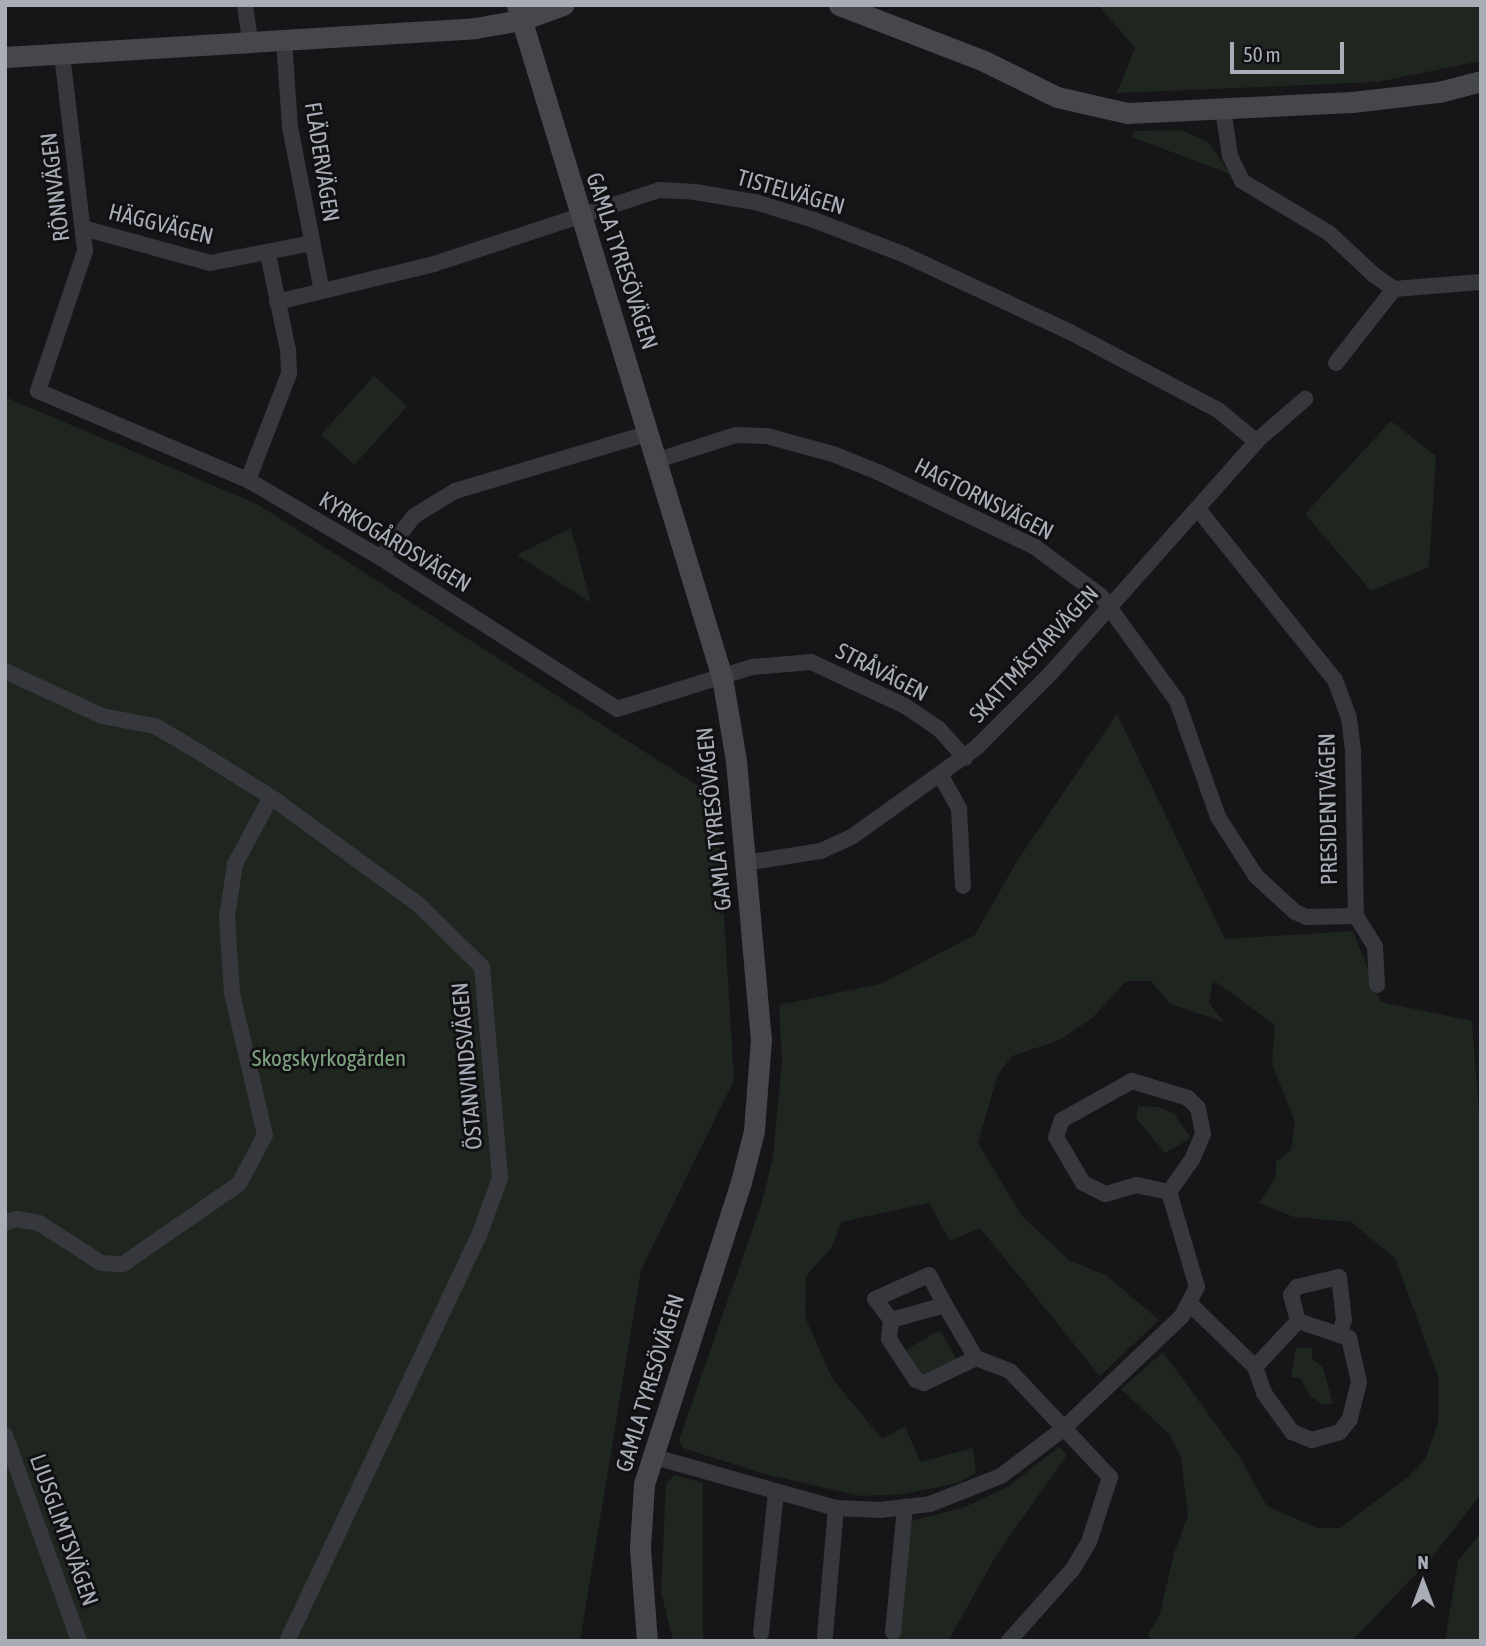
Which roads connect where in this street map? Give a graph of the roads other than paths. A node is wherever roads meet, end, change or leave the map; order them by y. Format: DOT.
graph roads {
  1 [pos="245,5"];
  2 [pos="563,5"];
  3 [pos="839,5"];
  4 [pos="519,13"];
  5 [pos="284,39"];
  6 [pos="250,41"];
  7 [pos="62,54"];
  8 [pos="5,57"];
  9 [pos="1481,81"];
  10 [pos="1223,109"];
  11 [pos="579,216"];
  12 [pos="83,228"];
  13 [pos="312,243"];
  14 [pos="268,254"];
  15 [pos="1481,282"];
  16 [pos="1394,289"];
  17 [pos="322,291"];
  18 [pos="277,302"];
  19 [pos="1336,363"];
  20 [pos="38,391"];
  21 [pos="1305,399"];
  22 [pos="649,433"];
  23 [pos="1257,442"];
  24 [pos="658,460"];
  25 [pos="248,480"];
  26 [pos="1198,509"];
  27 [pos="381,558"];
  28 [pos="1110,607"];
  29 [pos="5,671"];
  30 [pos="722,677"];
  31 [pos="965,758"];
  32 [pos="941,776"];
  33 [pos="271,797"];
  34 [pos="745,863"];
  35 [pos="963,886"];
  36 [pos="1356,916"];
  37 [pos="1377,985"];
  38 [pos="1169,1192"];
  39 [pos="5,1223"];
  40 [pos="1189,1303"];
  41 [pos="946,1305"];
  42 [pos="891,1320"];
  43 [pos="1298,1321"];
  44 [pos="1339,1335"];
  45 [pos="976,1358"];
  46 [pos="1255,1367"];
  47 [pos="1063,1429"];
  48 [pos="5,1435"];
  49 [pos="651,1456"];
  50 [pos="776,1493"];
  51 [pos="905,1507"];
  52 [pos="836,1508"];
  53 [pos="893,1632"];
  54 [pos="761,1633"];
  55 [pos="825,1636"];
  56 [pos="79,1641"];
  57 [pos="287,1641"];
  58 [pos="648,1641"];
  59 [pos="1009,1641"];
  1 -- 6 [label="street"];
  2 -- 4 [label="street"];
  3 -- 10 [label="street"];
  4 -- 5 [label="street"];
  4 -- 11 [label="street, GAMLA TYRESÖVÄGEN"];
  5 -- 6 [label="street"];
  5 -- 13 [label="street, FLÄDERVÄGEN"];
  6 -- 7 [label="street"];
  7 -- 8 [label="street"];
  7 -- 12 [label="street, RÖNNVÄGEN"];
  9 -- 10 [label="street"];
  10 -- 16 [label="street"];
  11 -- 17 [label="street, TISTELVÄGEN"];
  11 -- 22 [label="street, GAMLA TYRESÖVÄGEN"];
  11 -- 23 [label="street, TISTELVÄGEN"];
  12 -- 14 [label="street, HÄGGVÄGEN"];
  12 -- 20 [label="street, RÖNNVÄGEN"];
  13 -- 14 [label="street, HÄGGVÄGEN"];
  13 -- 17 [label="street, FLÄDERVÄGEN"];
  14 -- 18 [label="street"];
  15 -- 16 [label="street"];
  16 -- 19 [label="street"];
  17 -- 18 [label="street, TISTELVÄGEN"];
  18 -- 25 [label="street"];
  20 -- 25 [label="street, KYRKOGÅRDSVÄGEN"];
  21 -- 23 [label="street, SKATTMÄSTARVÄGEN"];
  22 -- 24 [label="street, GAMLA TYRESÖVÄGEN"];
  22 -- 27 [label="street"];
  23 -- 26 [label="street, SKATTMÄSTARVÄGEN"];
  24 -- 28 [label="street, HAGTORNSVÄGEN"];
  24 -- 30 [label="street, GAMLA TYRESÖVÄGEN"];
  25 -- 27 [label="street, KYRKOGÅRDSVÄGEN"];
  26 -- 28 [label="street, SKATTMÄSTARVÄGEN"];
  26 -- 36 [label="street, PRESIDENTVÄGEN"];
  27 -- 30 [label="street, KYRKOGÅRDSVÄGEN"];
  28 -- 31 [label="street, SKATTMÄSTARVÄGEN"];
  28 -- 36 [label="street, HAGTORNSVÄGEN"];
  29 -- 33 [label="street, ÖSTANVINDSVÄGEN"];
  30 -- 31 [label="street, STRÅVÄGEN"];
  30 -- 34 [label="street, GAMLA TYRESÖVÄGEN"];
  31 -- 32 [label="street, SKATTMÄSTARVÄGEN"];
  32 -- 34 [label="street, SKATTMÄSTARVÄGEN"];
  32 -- 35 [label="street"];
  33 -- 39 [label="street"];
  33 -- 57 [label="street, ÖSTANVINDSVÄGEN"];
  34 -- 49 [label="street, GAMLA TYRESÖVÄGEN"];
  36 -- 37 [label="street, PRESIDENTVÄGEN"];
  38 -- 38 [label="street"];
  38 -- 40 [label="street"];
  40 -- 46 [label="street"];
  40 -- 47 [label="street"];
  41 -- 42 [label="street"];
  41 -- 42 [label="street"];
  41 -- 45 [label="street"];
  42 -- 45 [label="street"];
  43 -- 44 [label="street"];
  43 -- 44 [label="street"];
  43 -- 46 [label="street"];
  44 -- 46 [label="street"];
  45 -- 47 [label="street"];
  47 -- 51 [label="street"];
  47 -- 59 [label="street"];
  48 -- 56 [label="street, LJUSGLIMTSVÄGEN"];
  49 -- 50 [label="street"];
  49 -- 58 [label="street, GAMLA TYRESÖVÄGEN"];
  50 -- 52 [label="street"];
  50 -- 54 [label="street"];
  51 -- 52 [label="street"];
  51 -- 53 [label="street"];
  52 -- 55 [label="street"];
}
